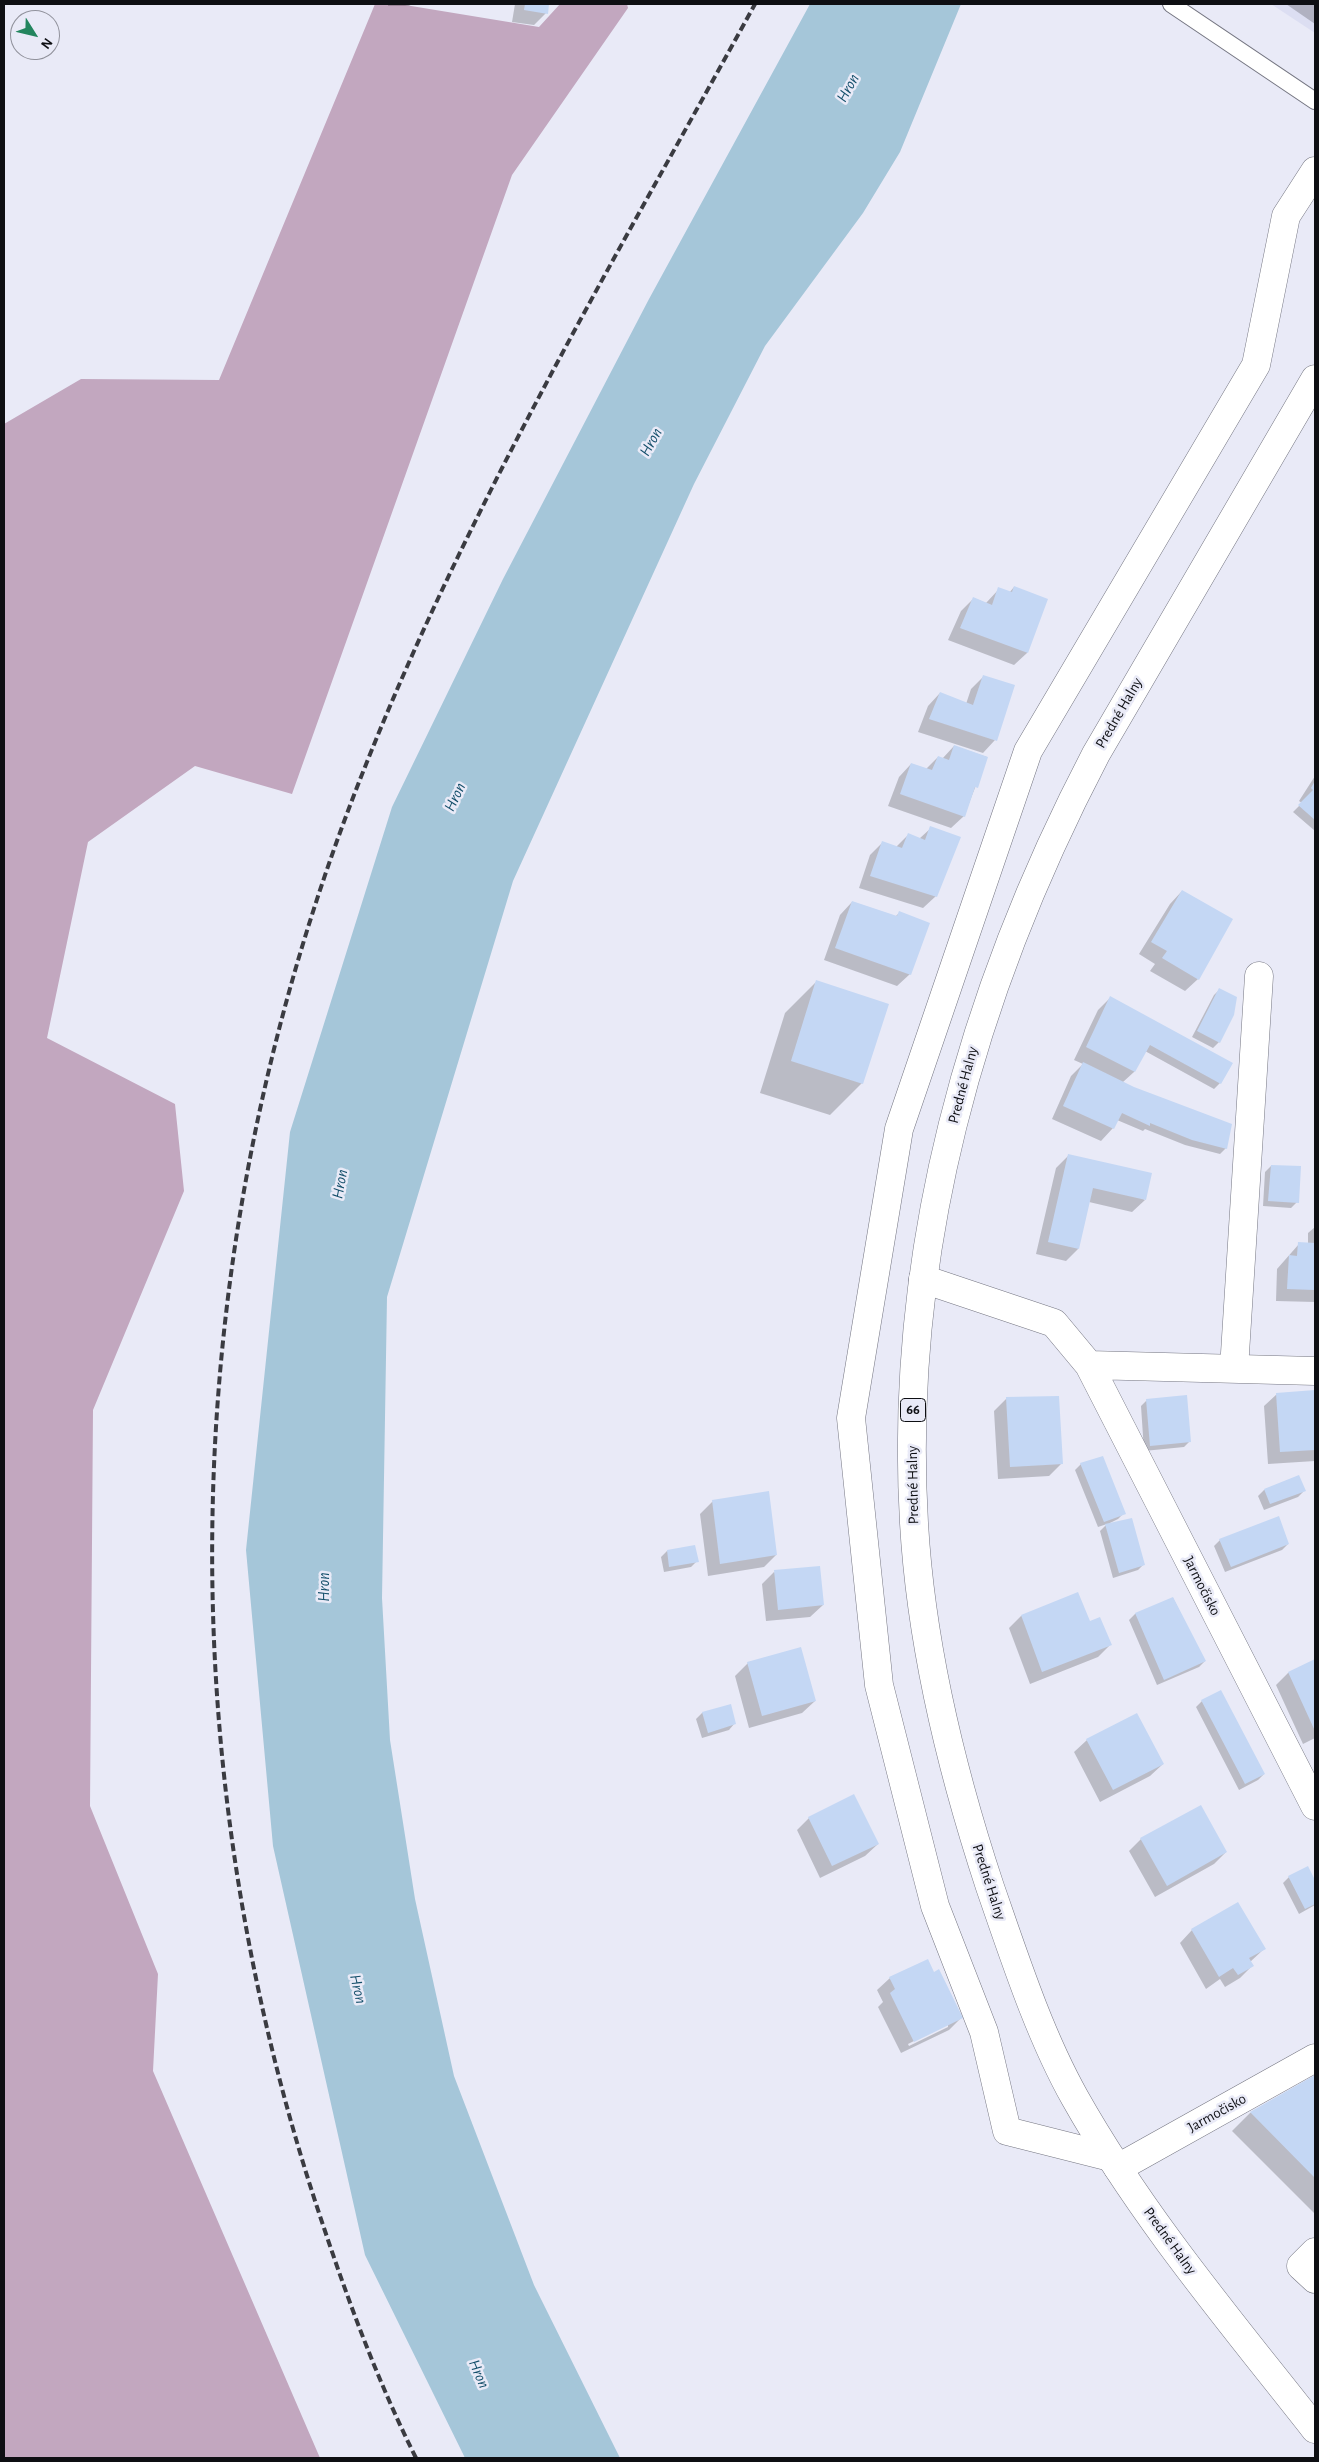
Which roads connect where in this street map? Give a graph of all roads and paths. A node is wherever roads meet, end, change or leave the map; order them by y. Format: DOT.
graph roads {
  1 [pos="1171,4"];
  2 [pos="1315,101"];
  3 [pos="1315,172"];
  4 [pos="1315,379"];
  5 [pos="1259,976"];
  6 [pos="923,1279"];
  7 [pos="1089,1365"];
  8 [pos="1234,1369"];
  9 [pos="1315,1371"];
  10 [pos="1315,1806"];
  11 [pos="1315,2058"];
  12 [pos="1114,2162"];
  13 [pos="1315,2252"];
  14 [pos="1315,2279"];
  15 [pos="1315,2428"];
  1 -- 2 [label="lane"];
  3 -- 12 [label="street"];
  4 -- 6 [label="street, Predné Halny / 66"];
  5 -- 8 [label="street"];
  6 -- 7 [label="street, Jarmočisko"];
  6 -- 12 [label="street, Predné Halny / 66"];
  7 -- 8 [label="street"];
  7 -- 10 [label="street, Jarmočisko"];
  8 -- 9 [label="street"];
  11 -- 12 [label="street, Jarmočisko"];
  12 -- 15 [label="street, Predné Halny / 66"];
  13 -- 14 [label="street"];
}
